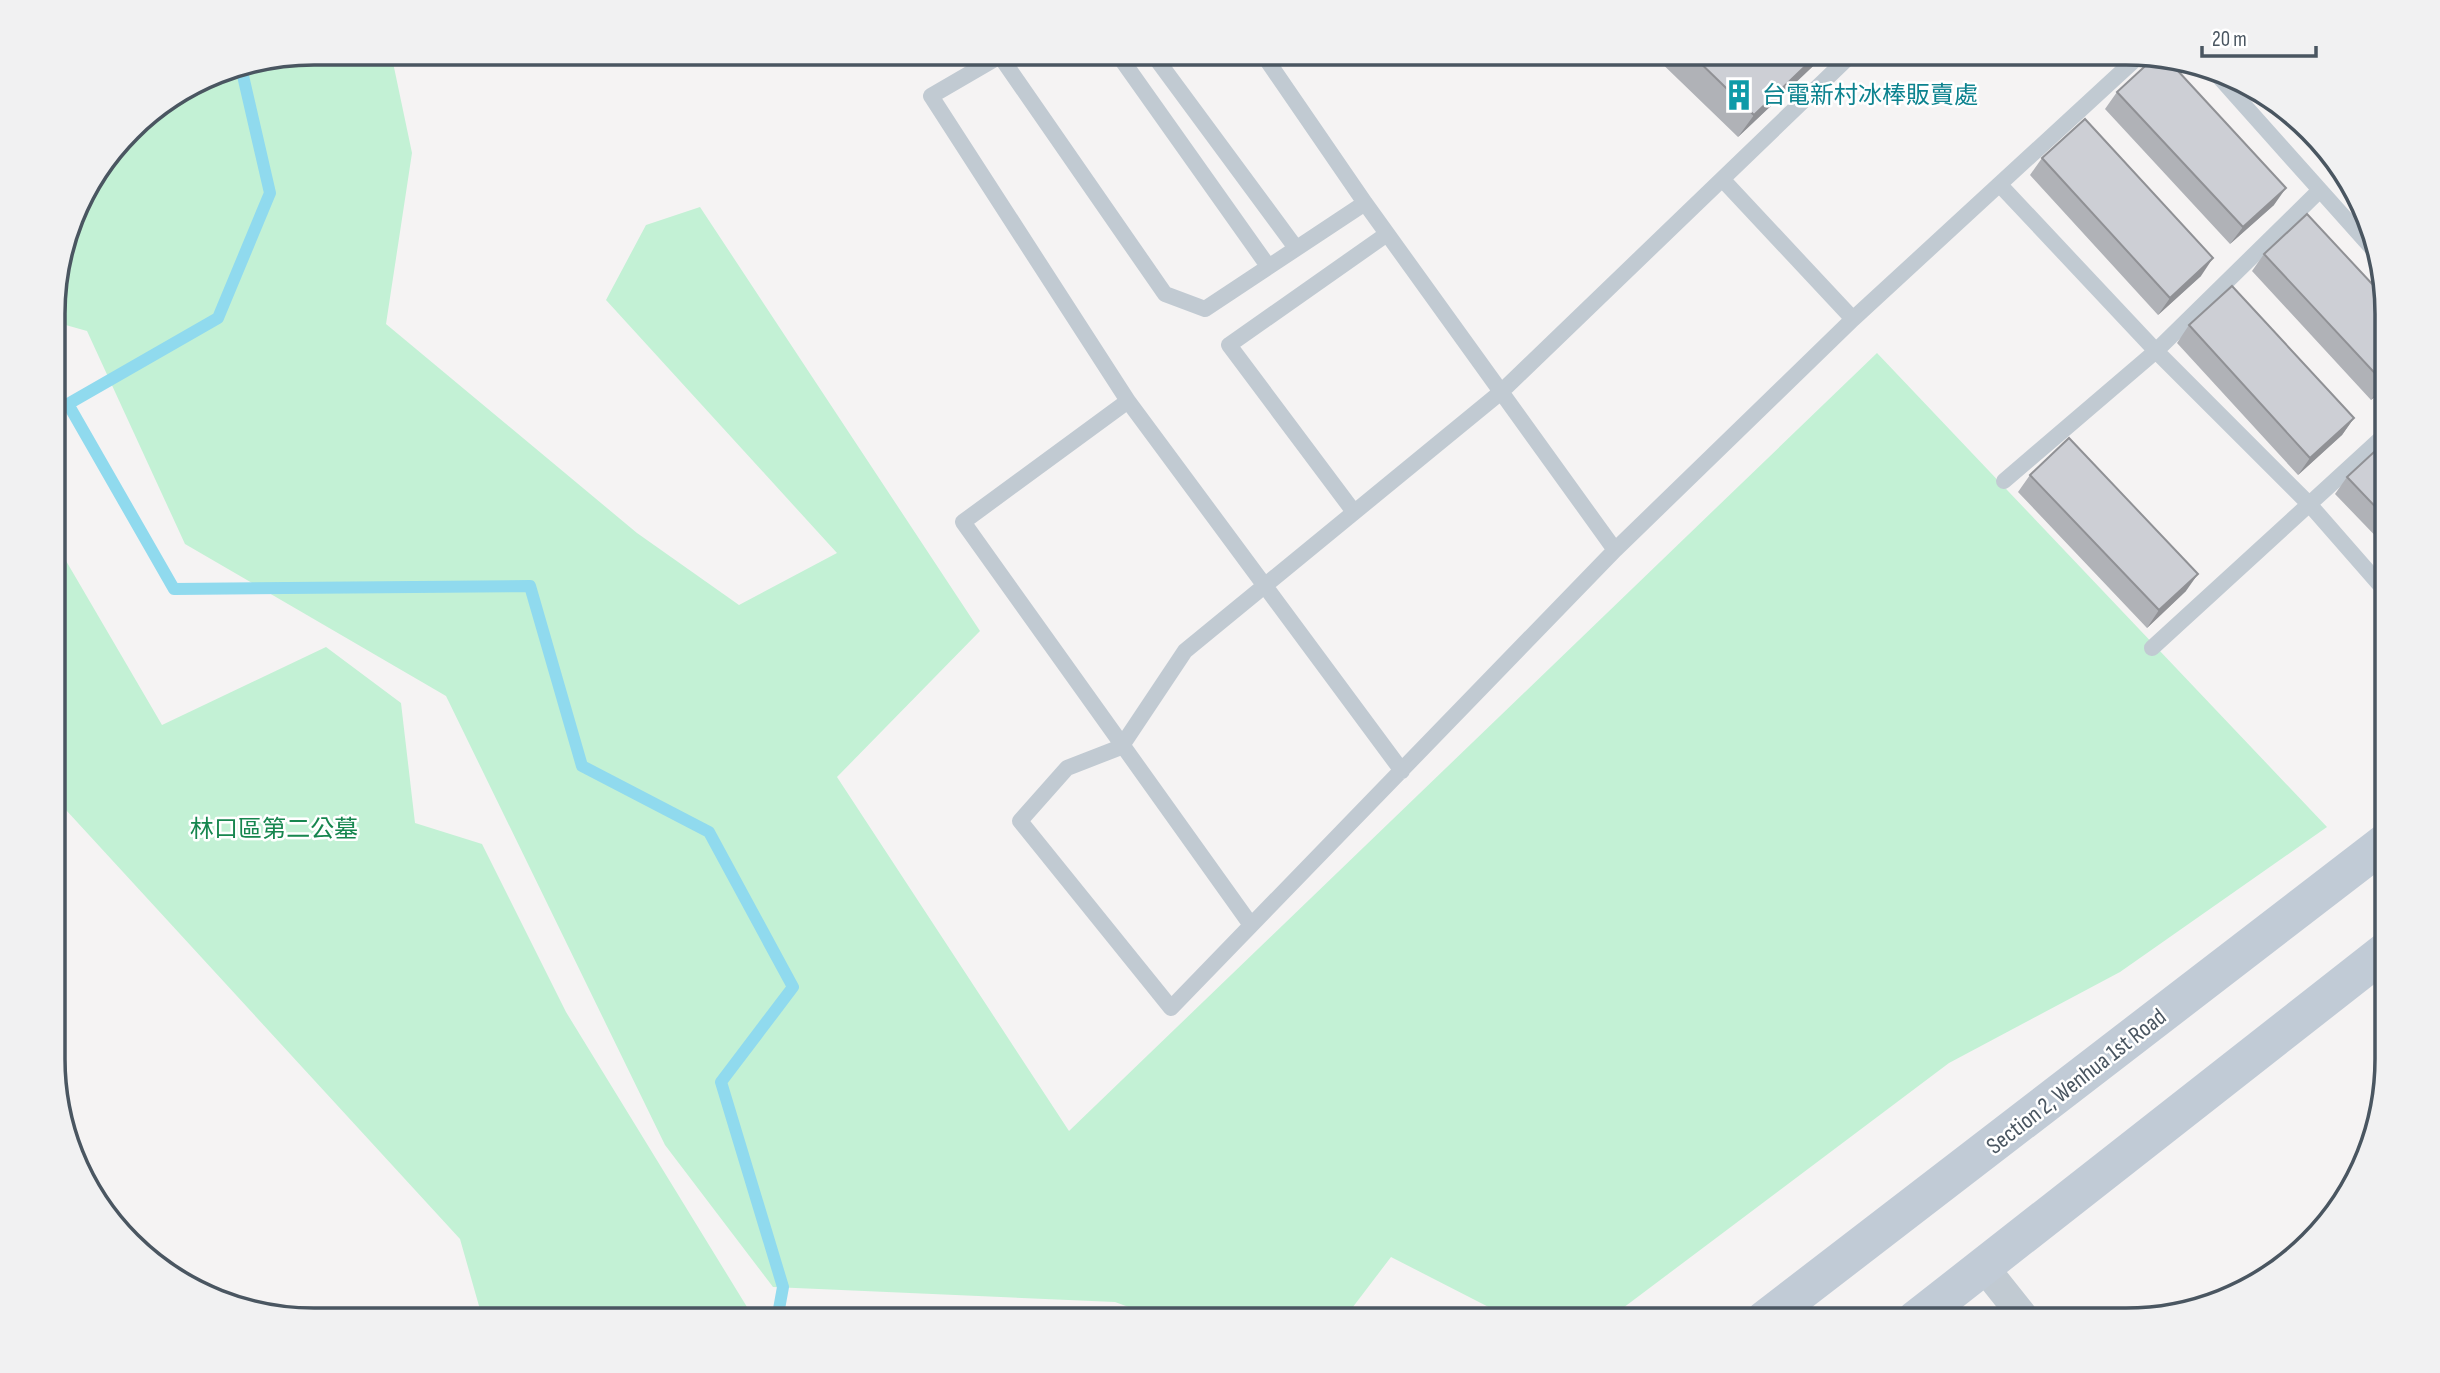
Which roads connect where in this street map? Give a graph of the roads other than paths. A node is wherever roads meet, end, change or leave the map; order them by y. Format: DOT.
graph roads {
  1 [pos="985,65"];
  2 [pos="1010,65"];
  3 [pos="1126,65"];
  4 [pos="1162,65"];
  5 [pos="1271,65"];
  6 [pos="1840,65"];
  7 [pos="2129,65"];
  8 [pos="2227,86"];
  9 [pos="1723,180"];
  10 [pos="2000,185"];
  11 [pos="2320,190"];
  12 [pos="1365,203"];
  13 [pos="1387,234"];
  14 [pos="2364,239"];
  15 [pos="1296,248"];
  16 [pos="1268,266"];
  17 [pos="1853,319"];
  18 [pos="2156,351"];
  19 [pos="1501,392"];
  20 [pos="1128,401"];
  21 [pos="2375,444"];
  22 [pos="2004,481"];
  23 [pos="2310,505"];
  24 [pos="1354,512"];
  25 [pos="1615,550"];
  26 [pos="2375,579"];
  27 [pos="1266,585"];
  28 [pos="2152,648"];
  29 [pos="1121,747"];
  30 [pos="1402,771"];
  31 [pos="2375,850"];
  32 [pos="1251,925"];
  33 [pos="2375,959"];
  34 [pos="1983,1266"];
  35 [pos="1780,1308"];
  36 [pos="1930,1308"];
  37 [pos="2016,1308"];
  1 -- 20 [label="lane"];
  2 -- 16 [label="lane"];
  3 -- 16 [label="lane"];
  4 -- 15 [label="lane"];
  5 -- 12 [label="lane"];
  6 -- 9 [label="lane"];
  7 -- 10 [label="lane"];
  8 -- 11 [label="lane"];
  9 -- 17 [label="lane"];
  9 -- 19 [label="lane"];
  10 -- 17 [label="lane"];
  10 -- 18 [label="lane"];
  11 -- 14 [label="lane"];
  11 -- 18 [label="lane"];
  12 -- 13 [label="lane"];
  12 -- 15 [label="lane"];
  13 -- 19 [label="lane"];
  13 -- 24 [label="lane"];
  15 -- 16 [label="lane"];
  17 -- 25 [label="lane"];
  18 -- 22 [label="lane"];
  18 -- 23 [label="lane"];
  19 -- 24 [label="lane"];
  19 -- 25 [label="lane"];
  20 -- 27 [label="lane"];
  20 -- 29 [label="lane"];
  21 -- 23 [label="lane"];
  23 -- 26 [label="lane"];
  23 -- 28 [label="lane"];
  24 -- 27 [label="lane"];
  25 -- 30 [label="lane"];
  27 -- 29 [label="lane"];
  27 -- 30 [label="lane"];
  29 -- 32 [label="lane"];
  29 -- 32 [label="lane"];
  30 -- 32 [label="lane"];
  31 -- 35 [label="main road, Section 2, Wenhua 1st Road"];
  33 -- 34 [label="main road"];
  34 -- 36 [label="main road"];
  34 -- 37 [label="street"];
}
